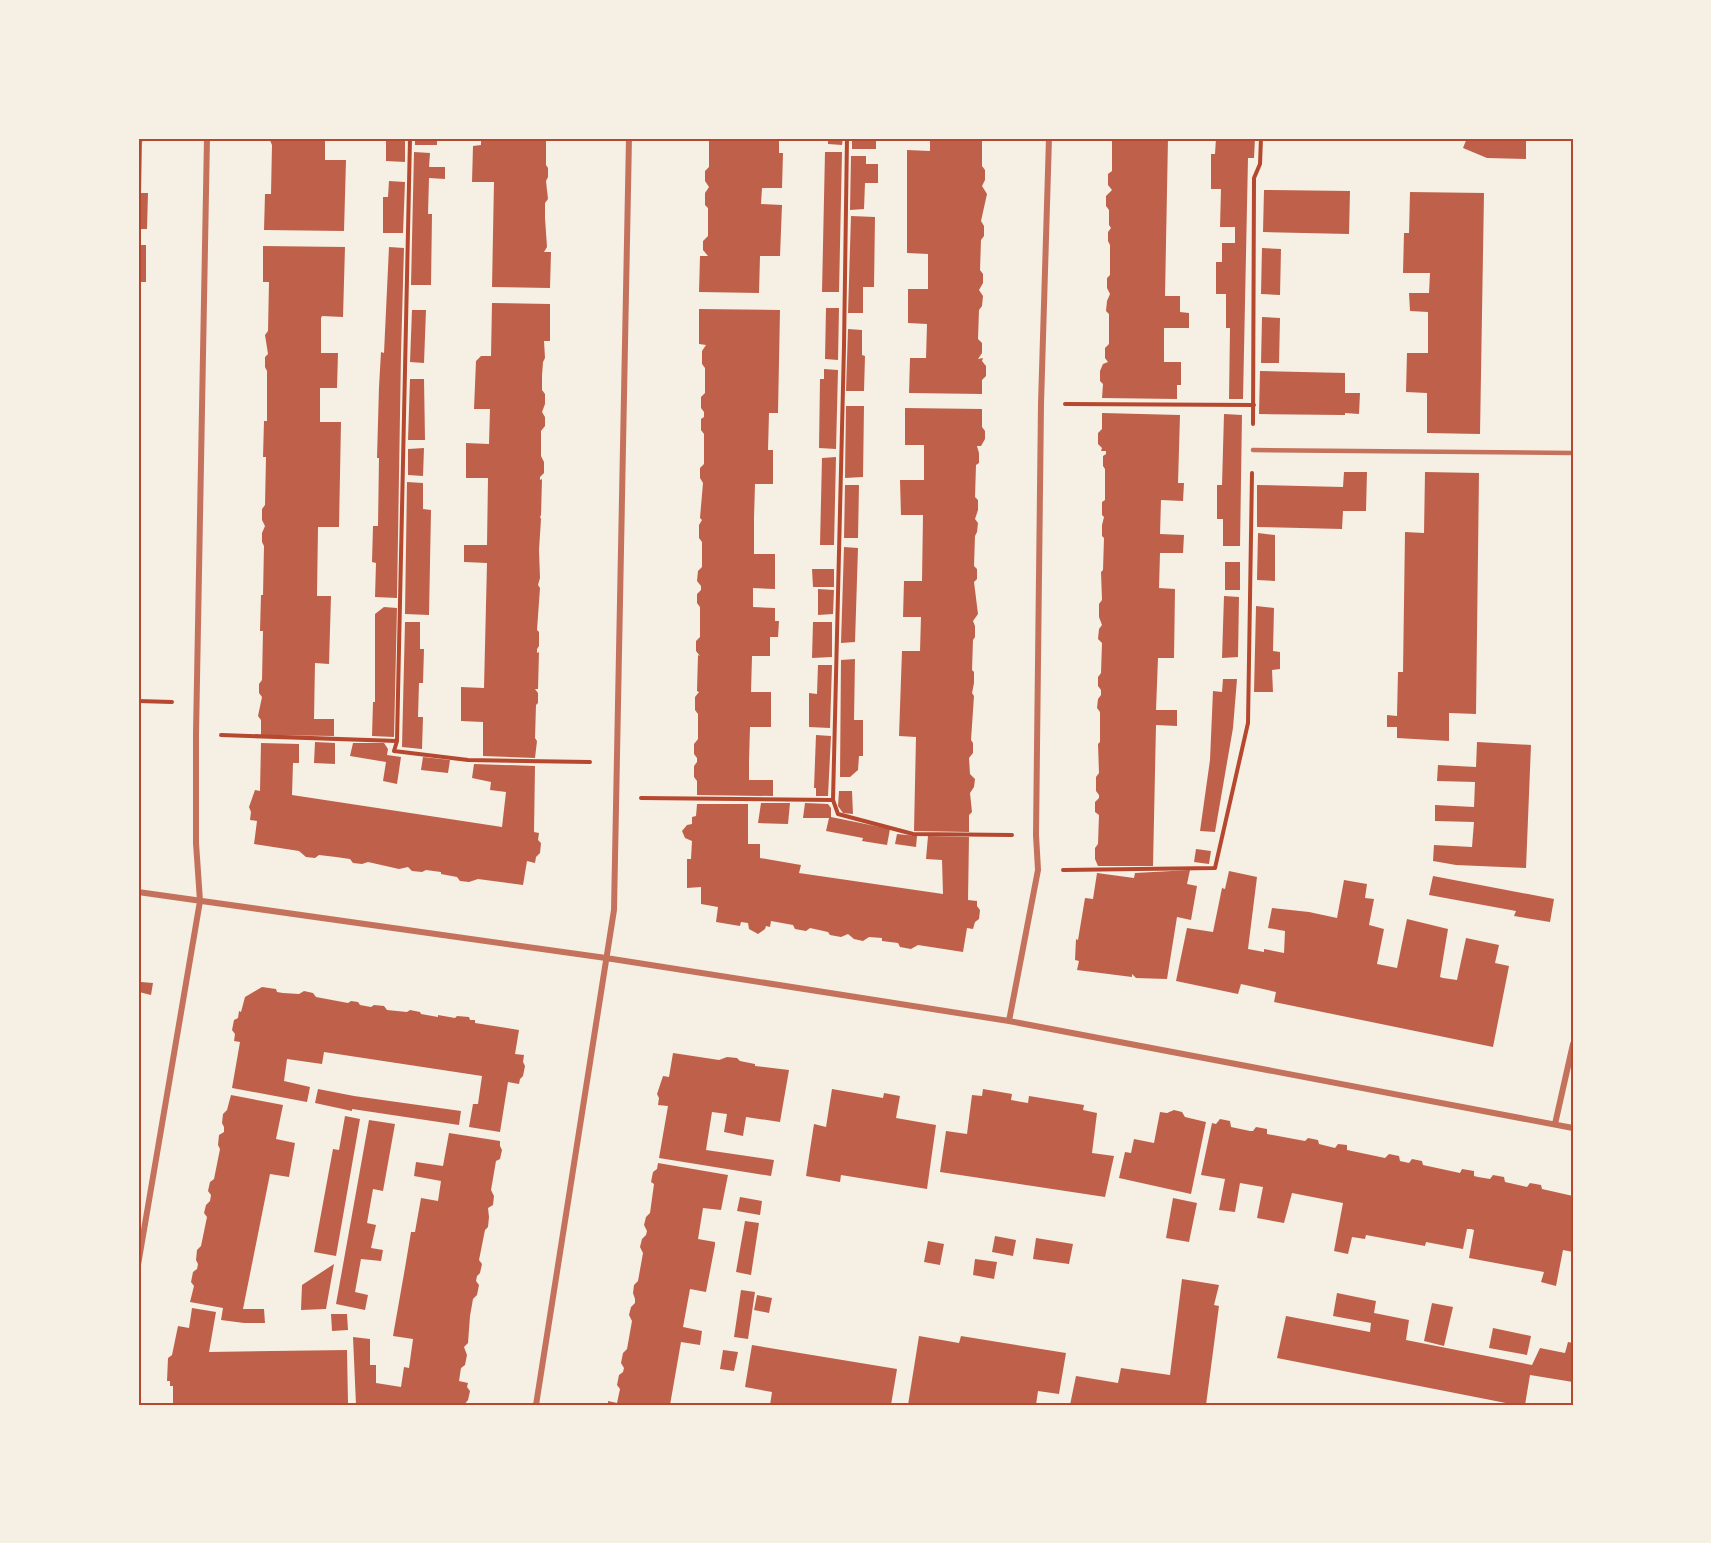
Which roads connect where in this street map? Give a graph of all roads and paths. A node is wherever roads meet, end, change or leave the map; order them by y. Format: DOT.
graph roads {
  1 [pos="207,138"];
  2 [pos="410,138"];
  3 [pos="629,138"];
  4 [pos="847,138"];
  5 [pos="1049,138"];
  6 [pos="1262,138"];
  7 [pos="1041,404"];
  8 [pos="1254,405"];
  9 [pos="1253,450"];
  10 [pos="1573,453"];
  11 [pos="196,734"];
  12 [pos="397,741"];
  13 [pos="618,763"];
  14 [pos="616,798"];
  15 [pos="833,800"];
  16 [pos="1036,835"];
  17 [pos="1038,870"];
  18 [pos="138,892"];
  19 [pos="200,901"];
  20 [pos="606,958"];
  21 [pos="1008,1022"];
  22 [pos="1573,1044"];
  23 [pos="1555,1124"];
  24 [pos="1573,1128"];
  25 [pos="138,1264"];
  26 [pos="536,1405"];
  1 -- 11 [label="street"];
  2 -- 12 [label="path"];
  3 -- 13 [label="street"];
  4 -- 15 [label="path"];
  5 -- 7 [label="street"];
  6 -- 8 [label="path"];
  7 -- 8 [label="path"];
  7 -- 16 [label="street"];
  8 -- 9 [label="path"];
  9 -- 10 [label="lane"];
  9 -- 17 [label="path"];
  11 -- 12 [label="path"];
  11 -- 19 [label="street"];
  12 -- 13 [label="path"];
  13 -- 14 [label="street"];
  14 -- 15 [label="path"];
  14 -- 20 [label="street"];
  15 -- 16 [label="path"];
  16 -- 17 [label="street"];
  17 -- 21 [label="street"];
  18 -- 19 [label="street"];
  19 -- 20 [label="street"];
  19 -- 25 [label="street"];
  20 -- 21 [label="street"];
  20 -- 26 [label="street"];
  21 -- 23 [label="street"];
  22 -- 23 [label="street"];
  23 -- 24 [label="street"];
}
